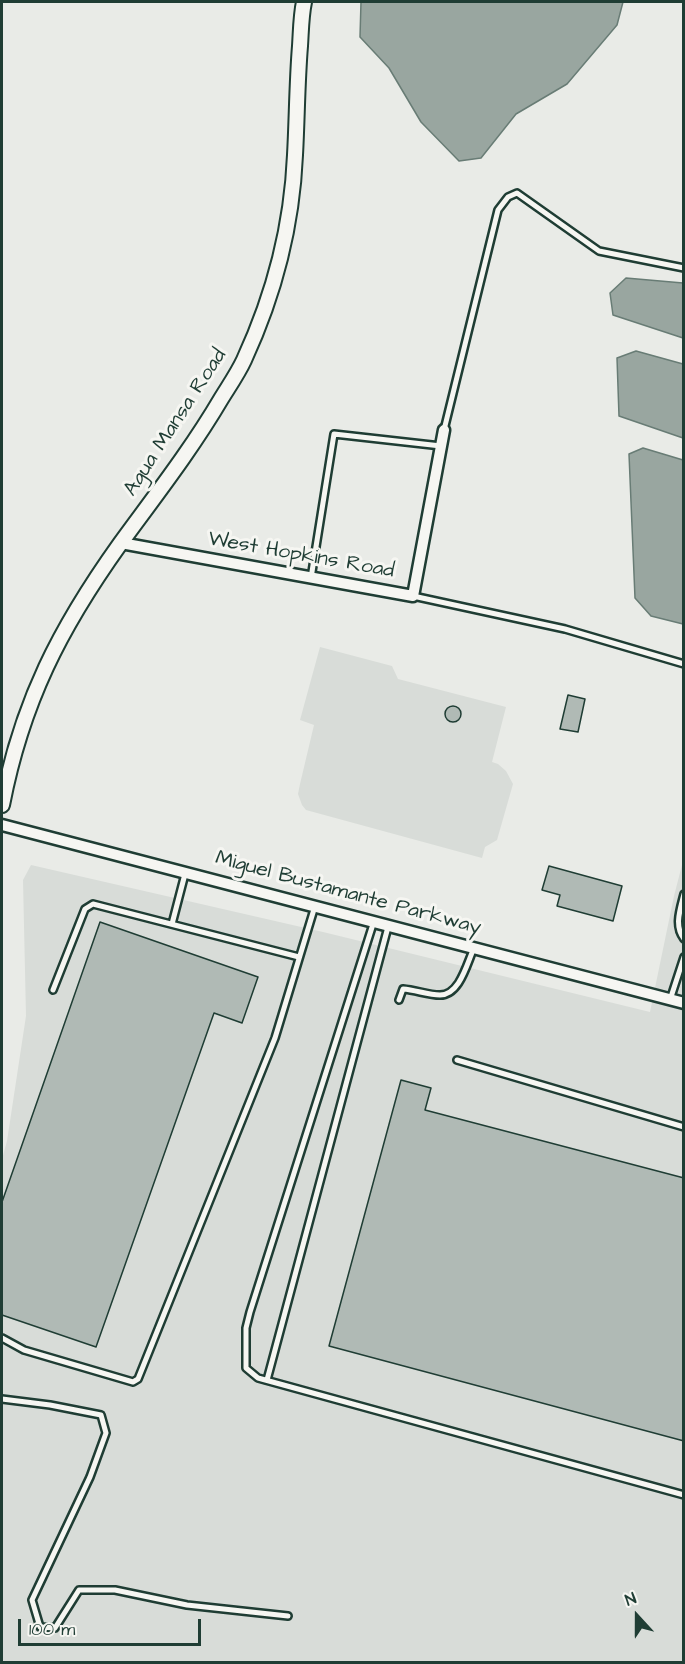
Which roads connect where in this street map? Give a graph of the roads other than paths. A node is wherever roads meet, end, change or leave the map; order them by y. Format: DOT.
graph roads {
  1 [pos="304,2"];
  2 [pos="684,268"];
  3 [pos="444,430"];
  4 [pos="441,446"];
  5 [pos="121,543"];
  6 [pos="311,578"];
  7 [pos="413,596"];
  8 [pos="684,664"];
  9 [pos="2,805"];
  10 [pos="2,825"];
  11 [pos="185,872"];
  12 [pos="684,894"];
  13 [pos="315,906"];
  14 [pos="374,921"];
  15 [pos="172,924"];
  16 [pos="388,926"];
  17 [pos="684,939"];
  18 [pos="474,948"];
  19 [pos="299,957"];
  20 [pos="684,957"];
  21 [pos="52,990"];
  22 [pos="399,1000"];
  23 [pos="670,1000"];
  24 [pos="684,1003"];
  25 [pos="457,1060"];
  26 [pos="684,1127"];
  27 [pos="2,1338"];
  28 [pos="267,1380"];
  29 [pos="2,1399"];
  30 [pos="684,1495"];
  31 [pos="288,1616"];
  1 -- 5 [label="main road, Agua Mansa Road"];
  2 -- 3 [label="lane"];
  3 -- 4 [label="street, West Hopkins Road"];
  4 -- 6 [label="lane"];
  4 -- 7 [label="street, West Hopkins Road"];
  5 -- 6 [label="street, West Hopkins Road"];
  5 -- 9 [label="main road, Agua Mansa Road"];
  6 -- 7 [label="street, West Hopkins Road"];
  7 -- 8 [label="lane"];
  10 -- 11 [label="street, Miguel Bustamante Parkway"];
  11 -- 13 [label="street, Miguel Bustamante Parkway"];
  11 -- 15 [label="lane"];
  12 -- 17 [label="lane"];
  13 -- 14 [label="street, Miguel Bustamante Parkway"];
  13 -- 19 [label="lane"];
  14 -- 16 [label="street, Miguel Bustamante Parkway"];
  14 -- 28 [label="lane"];
  15 -- 19 [label="lane"];
  15 -- 21 [label="lane"];
  16 -- 18 [label="street, Miguel Bustamante Parkway"];
  16 -- 28 [label="lane"];
  18 -- 22 [label="lane"];
  18 -- 23 [label="street, Miguel Bustamante Parkway"];
  19 -- 27 [label="lane"];
  20 -- 23 [label="lane"];
  23 -- 24 [label="street, Miguel Bustamante Parkway"];
  25 -- 26 [label="lane"];
  28 -- 30 [label="lane"];
  29 -- 31 [label="lane"];
}
